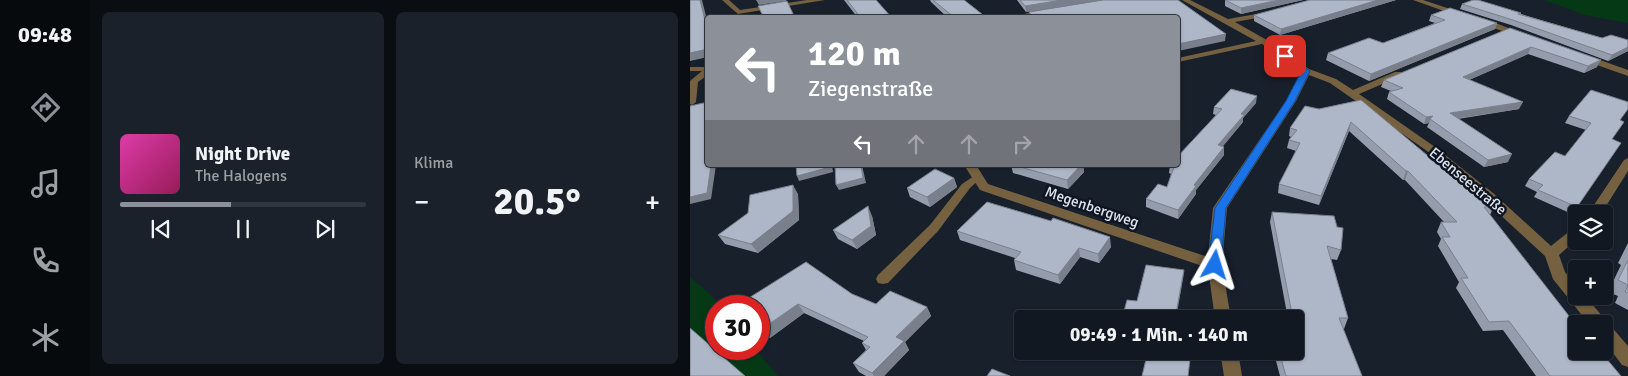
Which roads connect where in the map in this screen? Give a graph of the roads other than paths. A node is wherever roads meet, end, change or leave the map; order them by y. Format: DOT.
graph roads {
  1 [pos="725,0"];
  2 [pos="822,0"];
  3 [pos="1416,0"];
  4 [pos="1189,1"];
  5 [pos="1056,10"];
  6 [pos="1282,10"];
  7 [pos="739,15"];
  8 [pos="1025,15"];
  9 [pos="1226,22"];
  10 [pos="1507,29"];
  11 [pos="1489,36"];
  12 [pos="1535,39"];
  13 [pos="1261,42"];
  14 [pos="1572,53"];
  15 [pos="1180,60"];
  16 [pos="690,69"];
  17 [pos="705,70"];
  18 [pos="1306,71"];
  19 [pos="1407,71"];
  20 [pos="705,72"];
  21 [pos="1628,73"];
  22 [pos="1352,94"];
  23 [pos="692,102"];
  24 [pos="1628,162"];
  25 [pos="974,171"];
  26 [pos="1600,205"];
  27 [pos="1568,239"];
  28 [pos="1550,254"];
  29 [pos="1215,265"];
  30 [pos="883,279"];
  31 [pos="1222,310"];
  32 [pos="1591,315"];
  33 [pos="1613,340"];
  34 [pos="1628,359"];
  35 [pos="1230,360"];
  36 [pos="1233,376"];
  1 -- 7 [label="street"];
  2 -- 7 [label="street"];
  3 -- 10 [label="street"];
  4 -- 9 [label="street, Ebenseestraße"];
  5 -- 8 [label="street"];
  6 -- 9 [label="street"];
  9 -- 13 [label="street, Ebenseestraße"];
  10 -- 11 [label="street"];
  10 -- 12 [label="street"];
  13 -- 15 [label="street"];
  13 -- 18 [label="street, Ebenseestraße"];
  14 -- 21 [label="street"];
  16 -- 17 [label="lane"];
  18 -- 22 [label="street, Ebenseestraße"];
  18 -- 29 [label="street"];
  19 -- 22 [label="street"];
  20 -- 23 [label="lane"];
  22 -- 28 [label="street, Ebenseestraße"];
  24 -- 26 [label="street"];
  25 -- 29 [label="street, Megenbergweg"];
  25 -- 30 [label="lane"];
  27 -- 28 [label="street"];
  28 -- 32 [label="street, Ebenseestraße"];
  29 -- 31 [label="street"];
  33 -- 34 [label="street"];
  35 -- 36 [label="street"];
}
